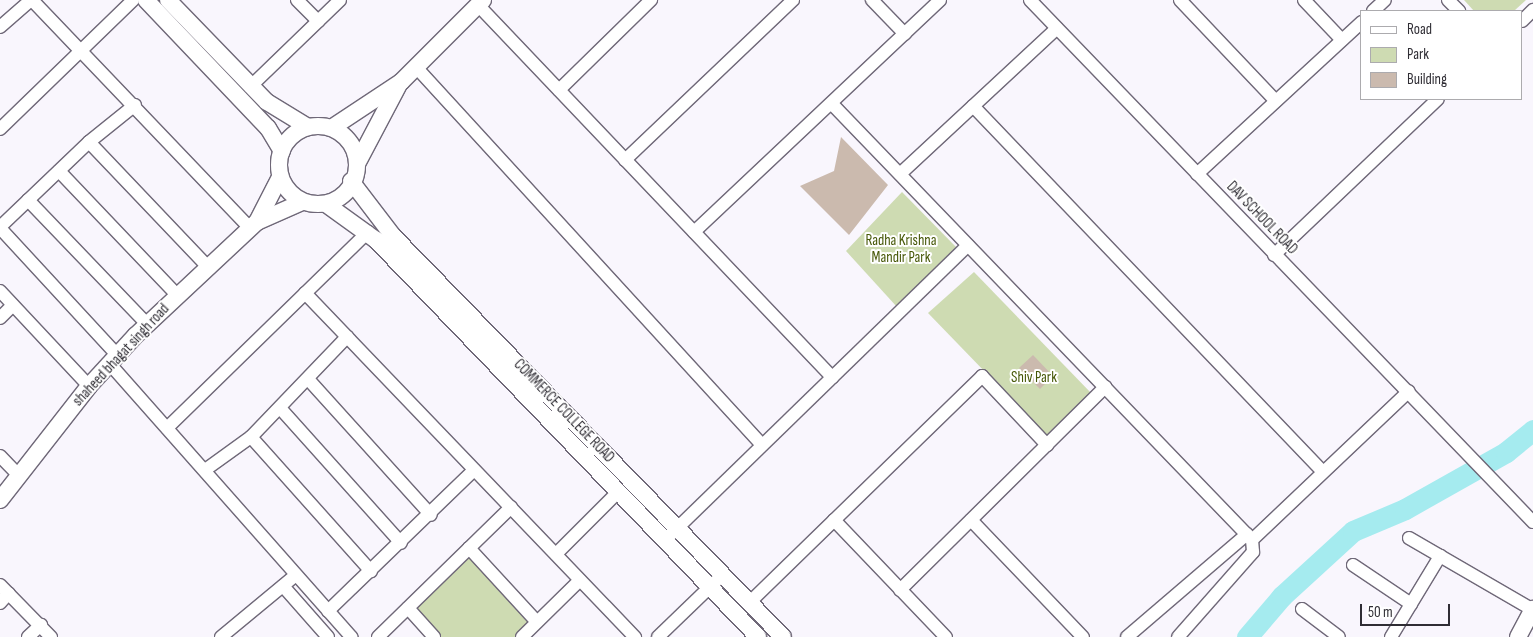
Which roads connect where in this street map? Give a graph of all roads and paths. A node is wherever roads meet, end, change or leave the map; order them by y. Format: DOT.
graph roads {
  1 [pos="32,0"];
  2 [pos="133,0"];
  3 [pos="146,0"];
  4 [pos="168,0"];
  5 [pos="297,0"];
  6 [pos="340,0"];
  7 [pos="651,0"];
  8 [pos="793,0"];
  9 [pos="872,0"];
  10 [pos="940,0"];
  11 [pos="1030,0"];
  12 [pos="1180,0"];
  13 [pos="1304,0"];
  14 [pos="1385,0"];
  15 [pos="1448,0"];
  16 [pos="480,2"];
  17 [pos="1374,10"];
  18 [pos="1458,10"];
  19 [pos="1533,10"];
  20 [pos="1523,20"];
  21 [pos="318,21"];
  22 [pos="1360,24"];
  23 [pos="0,27"];
  24 [pos="1057,28"];
  25 [pos="905,34"];
  26 [pos="1342,40"];
  27 [pos="84,51"];
  28 [pos="416,67"];
  29 [pos="401,82"];
  30 [pos="250,87"];
  31 [pos="559,90"];
  32 [pos="1437,100"];
  33 [pos="1276,101"];
  34 [pos="833,104"];
  35 [pos="135,105"];
  36 [pos="973,106"];
  37 [pos="308,127"];
  38 [pos="333,127"];
  39 [pos="0,129"];
  40 [pos="89,142"];
  41 [pos="282,151"];
  42 [pos="625,160"];
  43 [pos="358,162"];
  44 [pos="59,171"];
  45 [pos="900,174"];
  46 [pos="1197,174"];
  47 [pos="280,177"];
  48 [pos="351,181"];
  49 [pos="28,200"];
  50 [pos="300,204"];
  51 [pos="326,204"];
  52 [pos="254,225"];
  53 [pos="0,228"];
  54 [pos="368,232"];
  55 [pos="694,232"];
  56 [pos="968,245"];
  57 [pos="1274,255"];
  58 [pos="207,266"];
  59 [pos="0,291"];
  60 [pos="305,294"];
  61 [pos="177,295"];
  62 [pos="13,305"];
  63 [pos="0,318"];
  64 [pos="147,324"];
  65 [pos="347,337"];
  66 [pos="113,359"];
  67 [pos="832,377"];
  68 [pos="308,380"];
  69 [pos="89,386"];
  70 [pos="1105,387"];
  71 [pos="1409,391"];
  72 [pos="280,408"];
  73 [pos="167,428"];
  74 [pos="251,437"];
  75 [pos="1047,445"];
  76 [pos="762,446"];
  77 [pos="0,456"];
  78 [pos="205,470"];
  79 [pos="474,470"];
  80 [pos="1323,472"];
  81 [pos="19,476"];
  82 [pos="619,491"];
  83 [pos="0,500"];
  84 [pos="511,508"];
  85 [pos="1519,508"];
  86 [pos="1533,512"];
  87 [pos="431,515"];
  88 [pos="834,520"];
  89 [pos="971,520"];
  90 [pos="1533,522"];
  91 [pos="678,527"];
  92 [pos="1250,537"];
  93 [pos="1409,538"];
  94 [pos="666,539"];
  95 [pos="401,543"];
  96 [pos="469,548"];
  97 [pos="556,554"];
  98 [pos="1440,556"];
  99 [pos="1354,565"];
  100 [pos="371,571"];
  101 [pos="296,574"];
  102 [pos="723,574"];
  103 [pos="580,580"];
  104 [pos="283,586"];
  105 [pos="710,586"];
  106 [pos="5,589"];
  107 [pos="900,590"];
  108 [pos="750,602"];
  109 [pos="0,603"];
  110 [pos="1411,604"];
  111 [pos="408,608"];
  112 [pos="1302,609"];
  113 [pos="1533,609"];
  114 [pos="328,611"];
  115 [pos="537,622"];
  116 [pos="41,625"];
  117 [pos="630,635"];
  118 [pos="28,637"];
  119 [pos="51,637"];
  120 [pos="221,637"];
  121 [pos="328,637"];
  122 [pos="351,637"];
  123 [pos="378,637"];
  124 [pos="434,637"];
  125 [pos="522,637"];
  126 [pos="658,637"];
  127 [pos="758,637"];
  128 [pos="783,637"];
  129 [pos="946,637"];
  130 [pos="1083,637"];
  131 [pos="1128,637"];
  132 [pos="1178,637"];
  133 [pos="1339,637"];
  134 [pos="1391,637"];
  135 [pos="1518,637"];
  1 -- 23 [label="street"];
  1 -- 27 [label="street"];
  2 -- 27 [label="street"];
  3 -- 41 [label="street"];
  4 -- 30 [label="street"];
  5 -- 21 [label="street"];
  6 -- 21 [label="street"];
  7 -- 31 [label="street"];
  8 -- 42 [label="street"];
  9 -- 25 [label="street"];
  10 -- 25 [label="street"];
  11 -- 24 [label="street, DAV SCHOOL ROAD"];
  12 -- 33 [label="street"];
  13 -- 26 [label="street"];
  14 -- 17 [label="street"];
  15 -- 18 [label="street"];
  16 -- 28 [label="street"];
  16 -- 31 [label="street"];
  19 -- 20 [label="street"];
  21 -- 30 [label="street"];
  22 -- 26 [label="street"];
  24 -- 36 [label="street"];
  24 -- 46 [label="street, DAV SCHOOL ROAD"];
  25 -- 34 [label="street"];
  26 -- 33 [label="street"];
  27 -- 35 [label="street"];
  27 -- 39 [label="street"];
  28 -- 29 [label="street"];
  28 -- 76 [label="street"];
  29 -- 38 [label="street"];
  29 -- 43 [label="street"];
  30 -- 37 [label="street"];
  31 -- 42 [label="street"];
  32 -- 57 [label="street"];
  33 -- 46 [label="street"];
  34 -- 45 [label="street"];
  34 -- 55 [label="street"];
  35 -- 40 [label="street"];
  35 -- 52 [label="street"];
  36 -- 45 [label="street"];
  36 -- 80 [label="street"];
  37 -- 38 [label="street"];
  37 -- 41 [label="street"];
  38 -- 43 [label="street"];
  40 -- 44 [label="street"];
  40 -- 58 [label="street"];
  41 -- 47 [label="street"];
  42 -- 55 [label="street"];
  43 -- 48 [label="street"];
  44 -- 49 [label="street"];
  44 -- 61 [label="street"];
  45 -- 56 [label="street"];
  46 -- 57 [label="street, DAV SCHOOL ROAD"];
  47 -- 50 [label="street"];
  47 -- 52 [label="street"];
  48 -- 51 [label="street"];
  48 -- 91 [label="street, COMMERCE COLLEGE ROAD"];
  49 -- 53 [label="street"];
  49 -- 64 [label="street"];
  50 -- 51 [label="street"];
  50 -- 52 [label="street"];
  51 -- 54 [label="street"];
  52 -- 58 [label="street, shaheed bhagat singh road"];
  53 -- 66 [label="street"];
  54 -- 60 [label="street"];
  54 -- 82 [label="street"];
  55 -- 67 [label="street"];
  56 -- 67 [label="street"];
  56 -- 70 [label="street"];
  57 -- 71 [label="street, DAV SCHOOL ROAD"];
  58 -- 61 [label="street, shaheed bhagat singh road"];
  59 -- 62 [label="street"];
  60 -- 65 [label="street"];
  60 -- 73 [label="street"];
  61 -- 64 [label="street, shaheed bhagat singh road"];
  62 -- 63 [label="street"];
  62 -- 69 [label="street"];
  64 -- 66 [label="street, shaheed bhagat singh road"];
  65 -- 68 [label="street"];
  65 -- 79 [label="street"];
  66 -- 69 [label="street, shaheed bhagat singh road"];
  66 -- 73 [label="street"];
  67 -- 76 [label="street"];
  68 -- 72 [label="street"];
  68 -- 87 [label="street"];
  69 -- 81 [label="street, shaheed bhagat singh road"];
  70 -- 75 [label="street"];
  70 -- 92 [label="street"];
  71 -- 80 [label="street"];
  71 -- 85 [label="street, DAV SCHOOL ROAD"];
  72 -- 74 [label="street"];
  72 -- 95 [label="street"];
  73 -- 78 [label="street"];
  74 -- 78 [label="street"];
  74 -- 100 [label="street"];
  75 -- 88 [label="street"];
  75 -- 89 [label="street"];
  76 -- 91 [label="street"];
  77 -- 81 [label="street"];
  78 -- 101 [label="street"];
  79 -- 84 [label="street"];
  79 -- 87 [label="street"];
  80 -- 92 [label="street"];
  81 -- 83 [label="street, shaheed bhagat singh road"];
  82 -- 94 [label="street"];
  82 -- 97 [label="street"];
  84 -- 96 [label="street"];
  84 -- 97 [label="street"];
  85 -- 86 [label="street"];
  85 -- 90 [label="street, DAV SCHOOL ROAD"];
  87 -- 95 [label="street"];
  88 -- 107 [label="street"];
  88 -- 108 [label="street"];
  89 -- 107 [label="street"];
  89 -- 130 [label="street"];
  91 -- 94 [label="street"];
  91 -- 102 [label="street, COMMERCE COLLEGE ROAD"];
  92 -- 131 [label="street"];
  92 -- 132 [label="street"];
  93 -- 98 [label="street"];
  94 -- 105 [label="street"];
  95 -- 100 [label="street"];
  96 -- 111 [label="street"];
  96 -- 115 [label="street"];
  97 -- 103 [label="street"];
  98 -- 110 [label="street"];
  98 -- 113 [label="street"];
  99 -- 110 [label="street"];
  100 -- 114 [label="street"];
  101 -- 104 [label="street"];
  101 -- 114 [label="street"];
  102 -- 105 [label="street"];
  102 -- 108 [label="street, COMMERCE COLLEGE ROAD"];
  103 -- 115 [label="street"];
  103 -- 117 [label="street"];
  104 -- 120 [label="street"];
  104 -- 121 [label="street"];
  105 -- 126 [label="street"];
  105 -- 127 [label="street"];
  106 -- 109 [label="street"];
  106 -- 116 [label="street"];
  107 -- 129 [label="street"];
  108 -- 128 [label="street, COMMERCE COLLEGE ROAD"];
  110 -- 134 [label="street"];
  111 -- 123 [label="street"];
  111 -- 124 [label="street"];
  112 -- 133 [label="street"];
  113 -- 135 [label="street"];
  114 -- 122 [label="street"];
  115 -- 125 [label="street"];
  116 -- 118 [label="street"];
  116 -- 119 [label="street"];
}
